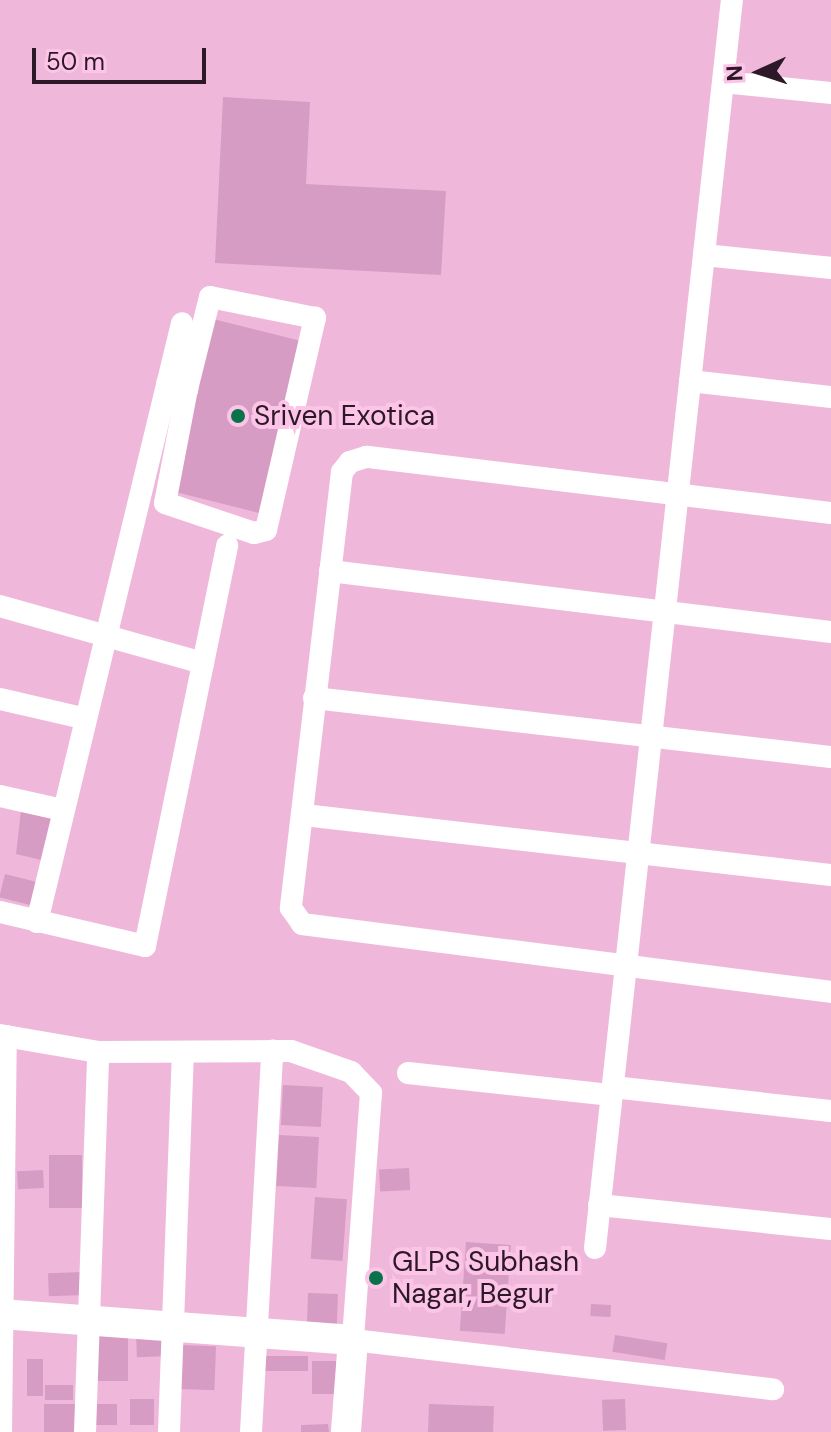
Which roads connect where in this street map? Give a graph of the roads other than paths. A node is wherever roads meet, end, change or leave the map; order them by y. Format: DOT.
graph roads {
  1 [pos="732,0"];
  2 [pos="723,82"];
  3 [pos="831,93"];
  4 [pos="704,255"];
  5 [pos="831,268"];
  6 [pos="182,323"];
  7 [pos="690,381"];
  8 [pos="177,387"];
  9 [pos="831,397"];
  10 [pos="164,439"];
  11 [pos="677,495"];
  12 [pos="831,513"];
  13 [pos="227,545"];
  14 [pos="330,571"];
  15 [pos="0,606"];
  16 [pos="665,612"];
  17 [pos="104,630"];
  18 [pos="831,632"];
  19 [pos="203,663"];
  20 [pos="314,698"];
  21 [pos="0,699"];
  22 [pos="82,718"];
  23 [pos="652,739"];
  24 [pos="831,757"];
  25 [pos="0,796"];
  26 [pos="62,810"];
  27 [pos="304,815"];
  28 [pos="639,852"];
  29 [pos="831,875"];
  30 [pos="0,912"];
  31 [pos="37,922"];
  32 [pos="626,968"];
  33 [pos="831,992"];
  34 [pos="3,1036"];
  35 [pos="272,1051"];
  36 [pos="98,1052"];
  37 [pos="183,1052"];
  38 [pos="408,1073"];
  39 [pos="612,1091"];
  40 [pos="831,1111"];
  41 [pos="599,1205"];
  42 [pos="831,1229"];
  43 [pos="595,1248"];
  44 [pos="2,1314"];
  45 [pos="84,1320"];
  46 [pos="176,1327"];
  47 [pos="257,1333"];
  48 [pos="353,1340"];
  49 [pos="773,1389"];
  50 [pos="1,1432"];
  51 [pos="85,1432"];
  52 [pos="169,1432"];
  53 [pos="251,1432"];
  54 [pos="346,1432"];
  1 -- 2 [label="street"];
  2 -- 3 [label="street"];
  2 -- 4 [label="street"];
  4 -- 5 [label="street"];
  4 -- 7 [label="street"];
  6 -- 8 [label="street"];
  7 -- 9 [label="street"];
  7 -- 11 [label="street"];
  8 -- 10 [label="street"];
  8 -- 10 [label="street"];
  10 -- 17 [label="street"];
  11 -- 12 [label="street"];
  11 -- 14 [label="street"];
  11 -- 16 [label="street"];
  13 -- 19 [label="street"];
  14 -- 16 [label="street"];
  14 -- 20 [label="street"];
  15 -- 17 [label="street"];
  16 -- 18 [label="street"];
  16 -- 23 [label="street"];
  17 -- 19 [label="street"];
  17 -- 22 [label="street"];
  19 -- 31 [label="street"];
  20 -- 23 [label="street"];
  20 -- 27 [label="street"];
  21 -- 22 [label="street"];
  22 -- 26 [label="street"];
  23 -- 24 [label="street"];
  23 -- 28 [label="street"];
  25 -- 26 [label="street"];
  26 -- 31 [label="street"];
  27 -- 28 [label="street"];
  27 -- 32 [label="street"];
  28 -- 29 [label="street"];
  28 -- 32 [label="street"];
  30 -- 31 [label="street"];
  32 -- 33 [label="street"];
  32 -- 39 [label="street"];
  34 -- 36 [label="street"];
  34 -- 44 [label="street"];
  35 -- 37 [label="street"];
  35 -- 47 [label="street"];
  35 -- 48 [label="street"];
  36 -- 37 [label="street"];
  36 -- 45 [label="street"];
  37 -- 46 [label="street"];
  38 -- 39 [label="street"];
  39 -- 40 [label="street"];
  39 -- 41 [label="street"];
  41 -- 42 [label="street"];
  41 -- 43 [label="street"];
  44 -- 45 [label="street"];
  44 -- 50 [label="street"];
  45 -- 46 [label="street"];
  45 -- 51 [label="street"];
  46 -- 47 [label="street"];
  46 -- 52 [label="street"];
  47 -- 48 [label="street"];
  47 -- 53 [label="street"];
  48 -- 49 [label="street"];
  48 -- 54 [label="street"];
}
